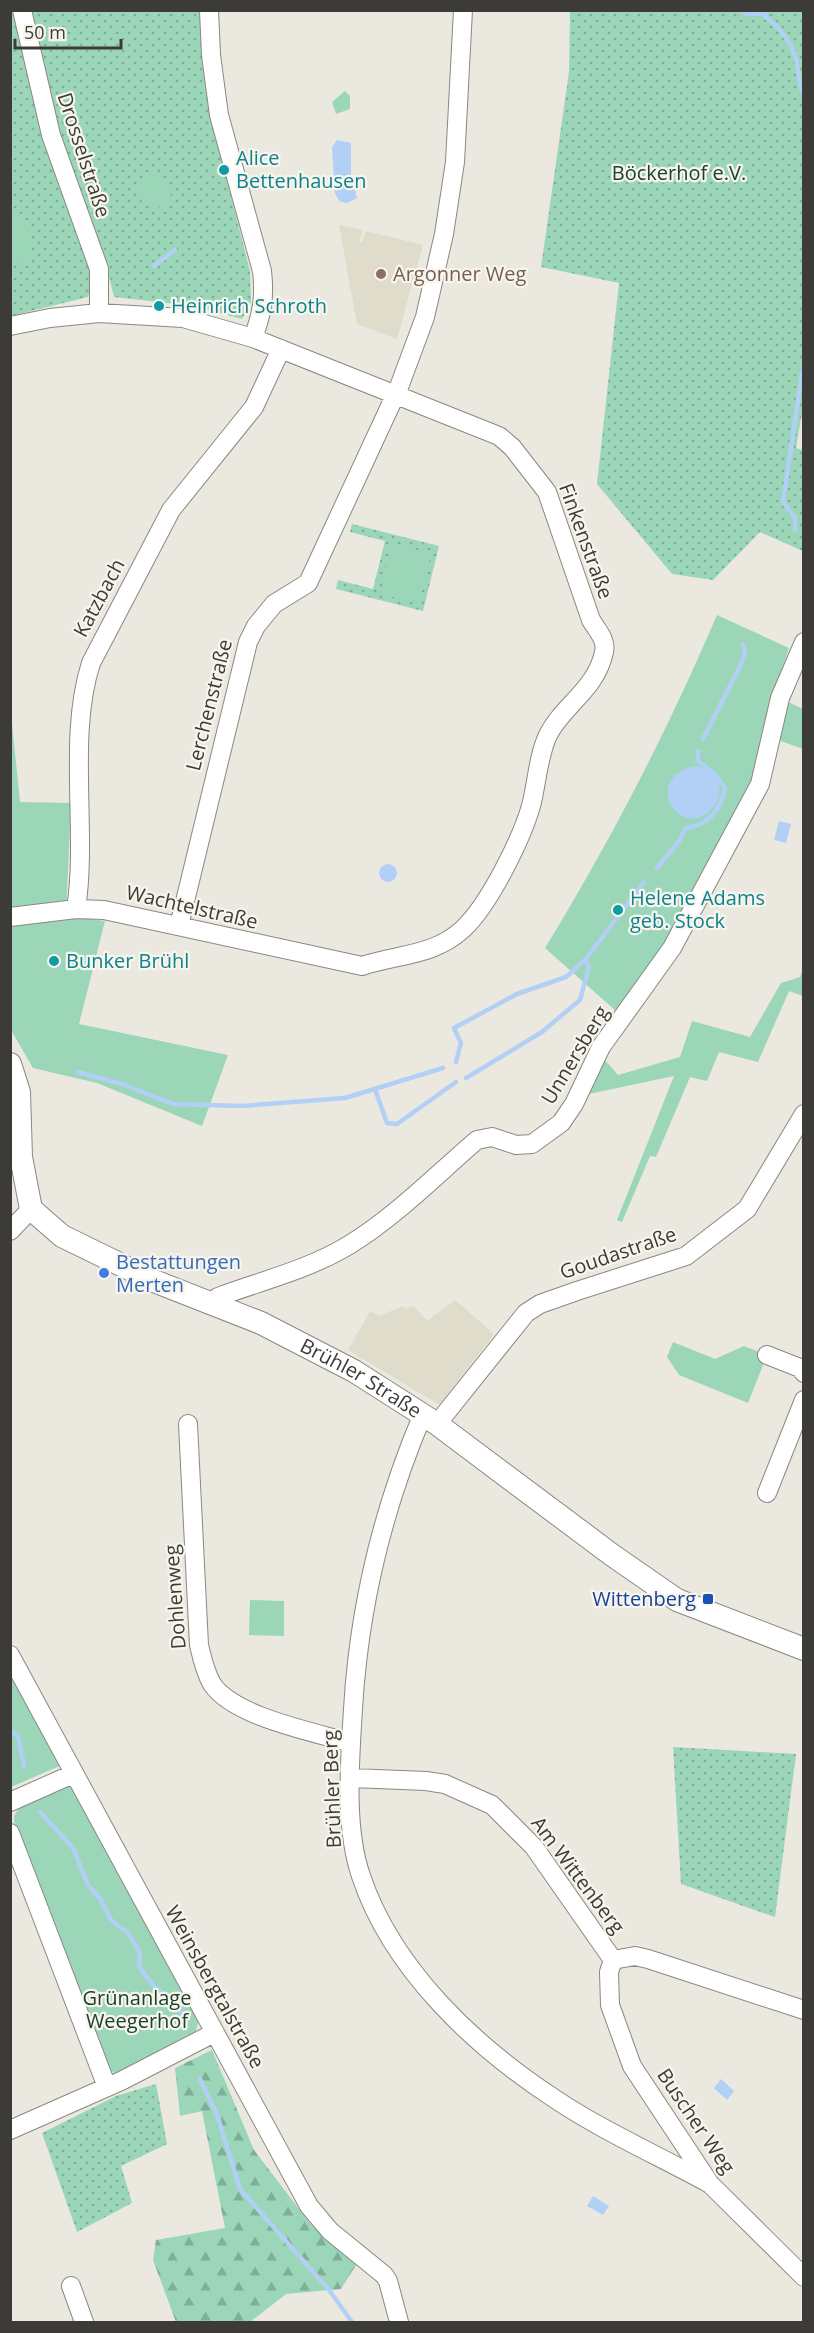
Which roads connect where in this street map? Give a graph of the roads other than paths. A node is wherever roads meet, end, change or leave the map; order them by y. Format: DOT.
graph roads {
  1 [pos="22,10"];
  2 [pos="209,10"];
  3 [pos="463,10"];
  4 [pos="99,313"];
  5 [pos="10,326"];
  6 [pos="253,338"];
  7 [pos="280,349"];
  8 [pos="396,394"];
  9 [pos="804,642"];
  10 [pos="76,909"];
  11 [pos="10,917"];
  12 [pos="179,926"];
  13 [pos="362,966"];
  14 [pos="10,1064"];
  15 [pos="804,1114"];
  16 [pos="31,1209"];
  17 [pos="10,1231"];
  18 [pos="208,1304"];
  19 [pos="767,1355"];
  20 [pos="804,1373"];
  21 [pos="804,1400"];
  22 [pos="430,1419"];
  23 [pos="188,1424"];
  24 [pos="767,1493"];
  25 [pos="804,1649"];
  26 [pos="10,1655"];
  27 [pos="351,1743"];
  28 [pos="73,1774"];
  29 [pos="352,1778"];
  30 [pos="10,1802"];
  31 [pos="10,1833"];
  32 [pos="613,1960"];
  33 [pos="804,2010"];
  34 [pos="214,2033"];
  35 [pos="106,2087"];
  36 [pos="10,2130"];
  37 [pos="710,2184"];
  38 [pos="804,2277"];
  39 [pos="71,2286"];
  40 [pos="84,2322"];
  41 [pos="399,2322"];
  1 -- 4 [label="street, Drosselstraße"];
  2 -- 6 [label="street"];
  3 -- 8 [label="street"];
  4 -- 5 [label="street, Finkenstraße"];
  4 -- 6 [label="street, Finkenstraße"];
  6 -- 7 [label="street, Finkenstraße"];
  7 -- 8 [label="street, Finkenstraße"];
  7 -- 10 [label="street, Katzbach"];
  8 -- 12 [label="street, Lerchenstraße"];
  8 -- 13 [label="street, Finkenstraße"];
  9 -- 18 [label="street, Unnersberg"];
  10 -- 11 [label="street, Wachtelstraße"];
  10 -- 12 [label="street, Wachtelstraße"];
  12 -- 13 [label="street, Wachtelstraße"];
  14 -- 16 [label="main road"];
  15 -- 22 [label="street, Goudastraße"];
  16 -- 17 [label="street"];
  16 -- 18 [label="main road, Brühler Straße"];
  18 -- 22 [label="main road, Brühler Straße"];
  19 -- 20 [label="street"];
  21 -- 24 [label="street"];
  22 -- 25 [label="main road, Brühler Straße"];
  22 -- 27 [label="street, Brühler Berg"];
  23 -- 27 [label="street, Dohlenweg"];
  26 -- 28 [label="street, Weinsbergtalstraße"];
  27 -- 29 [label="street, Brühler Berg"];
  28 -- 30 [label="street"];
  28 -- 34 [label="street, Weinsbergtalstraße"];
  29 -- 32 [label="street, Am Wittenberg"];
  29 -- 37 [label="street, Brühler Berg"];
  31 -- 35 [label="street"];
  32 -- 33 [label="street, Am Wittenberg"];
  32 -- 37 [label="street, Buscher Weg"];
  34 -- 35 [label="street"];
  34 -- 41 [label="street, Weinsbergtalstraße"];
  35 -- 36 [label="street"];
  37 -- 38 [label="street, Buscher Weg"];
  39 -- 40 [label="street"];
}
